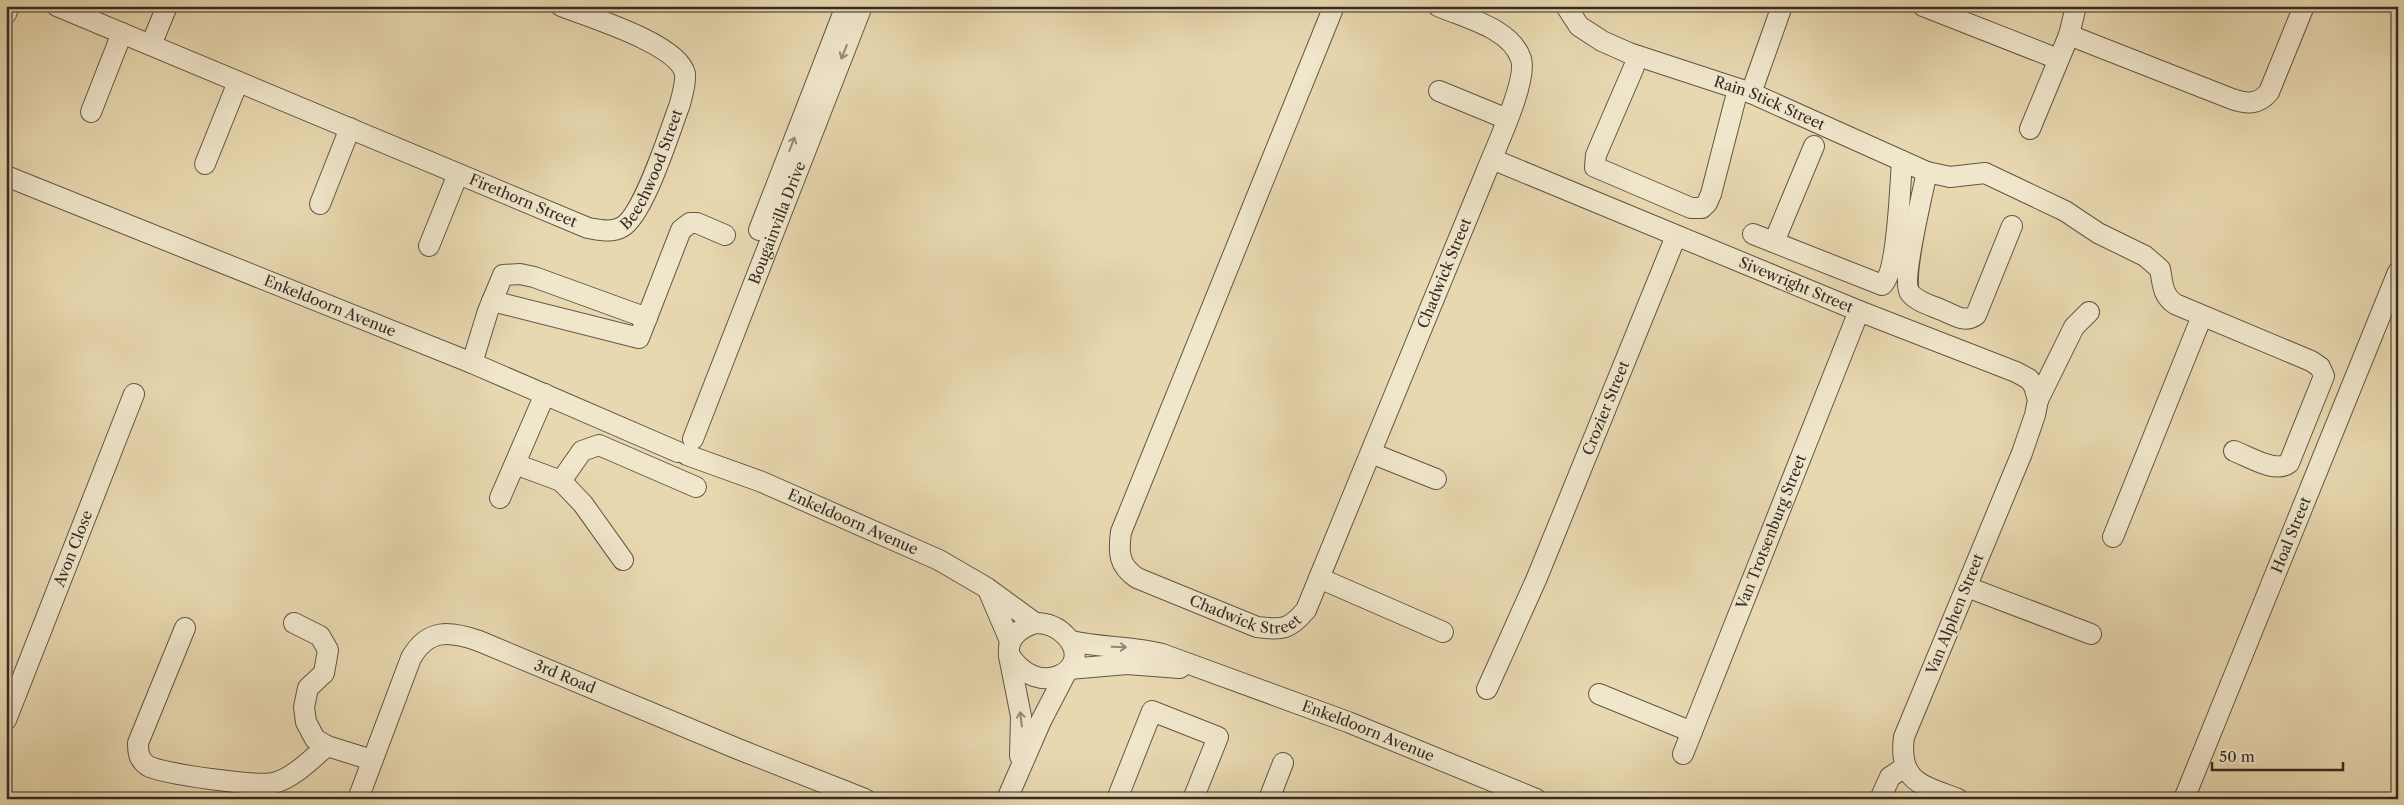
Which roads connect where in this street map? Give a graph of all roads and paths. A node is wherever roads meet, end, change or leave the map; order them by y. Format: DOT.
graph roads {
  1 [pos="9,6"];
  2 [pos="57,6"];
  3 [pos="167,6"];
  4 [pos="561,6"];
  5 [pos="846,6"];
  6 [pos="862,6"];
  7 [pos="1334,6"];
  8 [pos="1438,6"];
  9 [pos="1566,6"];
  10 [pos="1782,6"];
  11 [pos="1924,6"];
  12 [pos="2076,6"];
  13 [pos="2304,6"];
  14 [pos="6,14"];
  15 [pos="122,33"];
  16 [pos="2069,35"];
  17 [pos="151,45"];
  18 [pos="2058,59"];
  19 [pos="1634,67"];
  20 [pos="238,82"];
  21 [pos="1439,91"];
  22 [pos="1745,91"];
  23 [pos="91,112"];
  24 [pos="1508,119"];
  25 [pos="350,128"];
  26 [pos="2030,129"];
  27 [pos="1814,146"];
  28 [pos="1492,159"];
  29 [pos="1902,161"];
  30 [pos="205,164"];
  31 [pos="1927,172"];
  32 [pos="458,174"];
  33 [pos="6,176"];
  34 [pos="320,204"];
  35 [pos="2012,226"];
  36 [pos="588,228"];
  37 [pos="1754,234"];
  38 [pos="725,235"];
  39 [pos="1676,236"];
  40 [pos="1774,242"];
  41 [pos="428,246"];
  42 [pos="2398,272"];
  43 [pos="492,301"];
  44 [pos="1859,311"];
  45 [pos="2089,312"];
  46 [pos="2202,316"];
  47 [pos="647,318"];
  48 [pos="472,363"];
  49 [pos="134,394"];
  50 [pos="545,394"];
  51 [pos="2038,400"];
  52 [pos="686,444"];
  53 [pos="2234,451"];
  54 [pos="1370,453"];
  55 [pos="515,464"];
  56 [pos="1436,479"];
  57 [pos="561,481"];
  58 [pos="696,487"];
  59 [pos="500,498"];
  60 [pos="2113,537"];
  61 [pos="623,560"];
  62 [pos="1319,578"];
  63 [pos="1966,587"];
  64 [pos="988,588"];
  65 [pos="1035,622"];
  66 [pos="294,623"];
  67 [pos="185,628"];
  68 [pos="1443,632"];
  69 [pos="2091,634"];
  70 [pos="1071,641"];
  71 [pos="1009,647"];
  72 [pos="1200,669"];
  73 [pos="1068,671"];
  74 [pos="1487,689"];
  75 [pos="1599,694"];
  76 [pos="8,708"];
  77 [pos="1692,732"];
  78 [pos="327,746"];
  79 [pos="1683,754"];
  80 [pos="372,760"];
  81 [pos="1283,764"];
  82 [pos="1020,768"];
  83 [pos="1908,772"];
  84 [pos="358,799"];
  85 [pos="865,799"];
  86 [pos="1007,799"];
  87 [pos="1117,799"];
  88 [pos="1192,799"];
  89 [pos="1269,799"];
  90 [pos="1536,799"];
  91 [pos="1880,799"];
  92 [pos="1958,799"];
  93 [pos="2184,799"];
  1 -- 14 [label="street"];
  2 -- 15 [label="street, Firethorn Street"];
  3 -- 17 [label="street"];
  4 -- 36 [label="street, Beechwood Street"];
  52 -- 5 [label="street, Bougainvilla Drive, one-way"];
  6 -- 52 [label="street, Bougainvilla Drive, one-way"];
  7 -- 62 [label="street, Chadwick Street"];
  8 -- 24 [label="street, Chadwick Street"];
  9 -- 22 [label="street, Rain Stick Street"];
  10 -- 22 [label="street"];
  11 -- 18 [label="street"];
  12 -- 16 [label="street"];
  13 -- 16 [label="street"];
  15 -- 17 [label="street, Firethorn Street"];
  15 -- 23 [label="street"];
  16 -- 18 [label="street"];
  17 -- 20 [label="street, Firethorn Street"];
  18 -- 26 [label="street"];
  19 -- 22 [label="street"];
  20 -- 25 [label="street, Firethorn Street"];
  20 -- 30 [label="street"];
  21 -- 24 [label="street"];
  22 -- 29 [label="street, Rain Stick Street"];
  24 -- 28 [label="street, Chadwick Street"];
  25 -- 32 [label="street, Firethorn Street"];
  25 -- 34 [label="street"];
  27 -- 40 [label="street"];
  28 -- 39 [label="street, Sivewright Street"];
  28 -- 54 [label="street, Chadwick Street"];
  29 -- 31 [label="street, Rain Stick Street"];
  29 -- 40 [label="street"];
  31 -- 35 [label="street"];
  31 -- 46 [label="street, Rain Stick Street"];
  32 -- 36 [label="street, Firethorn Street"];
  32 -- 41 [label="street, Firethorn Street"];
  33 -- 48 [label="street, Enkeldoorn Avenue"];
  37 -- 40 [label="street"];
  38 -- 47 [label="street"];
  39 -- 44 [label="street, Sivewright Street"];
  39 -- 74 [label="street, Crozier Street"];
  42 -- 93 [label="street, Hoal Street"];
  43 -- 47 [label="street"];
  43 -- 47 [label="street"];
  43 -- 48 [label="street"];
  44 -- 51 [label="street, Sivewright Street"];
  44 -- 77 [label="street, Van Trotsenburg Street"];
  45 -- 51 [label="street"];
  46 -- 53 [label="street"];
  46 -- 60 [label="street"];
  48 -- 50 [label="street, Enkeldoorn Avenue"];
  49 -- 76 [label="street, Avon Close"];
  50 -- 52 [label="street, Enkeldoorn Avenue"];
  50 -- 55 [label="street"];
  51 -- 63 [label="street, Van Alphen Street"];
  52 -- 64 [label="street, Enkeldoorn Avenue"];
  54 -- 56 [label="street"];
  54 -- 62 [label="street, Chadwick Street"];
  55 -- 57 [label="street"];
  55 -- 59 [label="street"];
  57 -- 58 [label="street"];
  57 -- 61 [label="street"];
  62 -- 68 [label="street"];
  63 -- 69 [label="street"];
  63 -- 83 [label="street, Van Alphen Street"];
  64 -- 65 [label="street, Enkeldoorn Avenue"];
  64 -- 71 [label="street, Enkeldoorn Avenue"];
  65 -- 70 [label="street, Enkeldoorn Avenue"];
  65 -- 71 [label="street"];
  66 -- 78 [label="street"];
  67 -- 78 [label="street"];
  70 -- 72 [label="street, Enkeldoorn Avenue, one-way"];
  70 -- 73 [label="street"];
  71 -- 73 [label="street, Enkeldoorn Avenue"];
  82 -- 71 [label="street, one-way"];
  72 -- 73 [label="street, Enkeldoorn Avenue"];
  72 -- 90 [label="street, Enkeldoorn Avenue"];
  73 -- 82 [label="street"];
  75 -- 77 [label="street"];
  77 -- 79 [label="street, Van Trotsenburg Street"];
  78 -- 80 [label="street"];
  80 -- 84 [label="street, 3rd Road"];
  80 -- 85 [label="street, 3rd Road"];
  81 -- 89 [label="street"];
  82 -- 86 [label="street"];
  83 -- 91 [label="street"];
  83 -- 92 [label="street"];
  87 -- 88 [label="street"];
}
